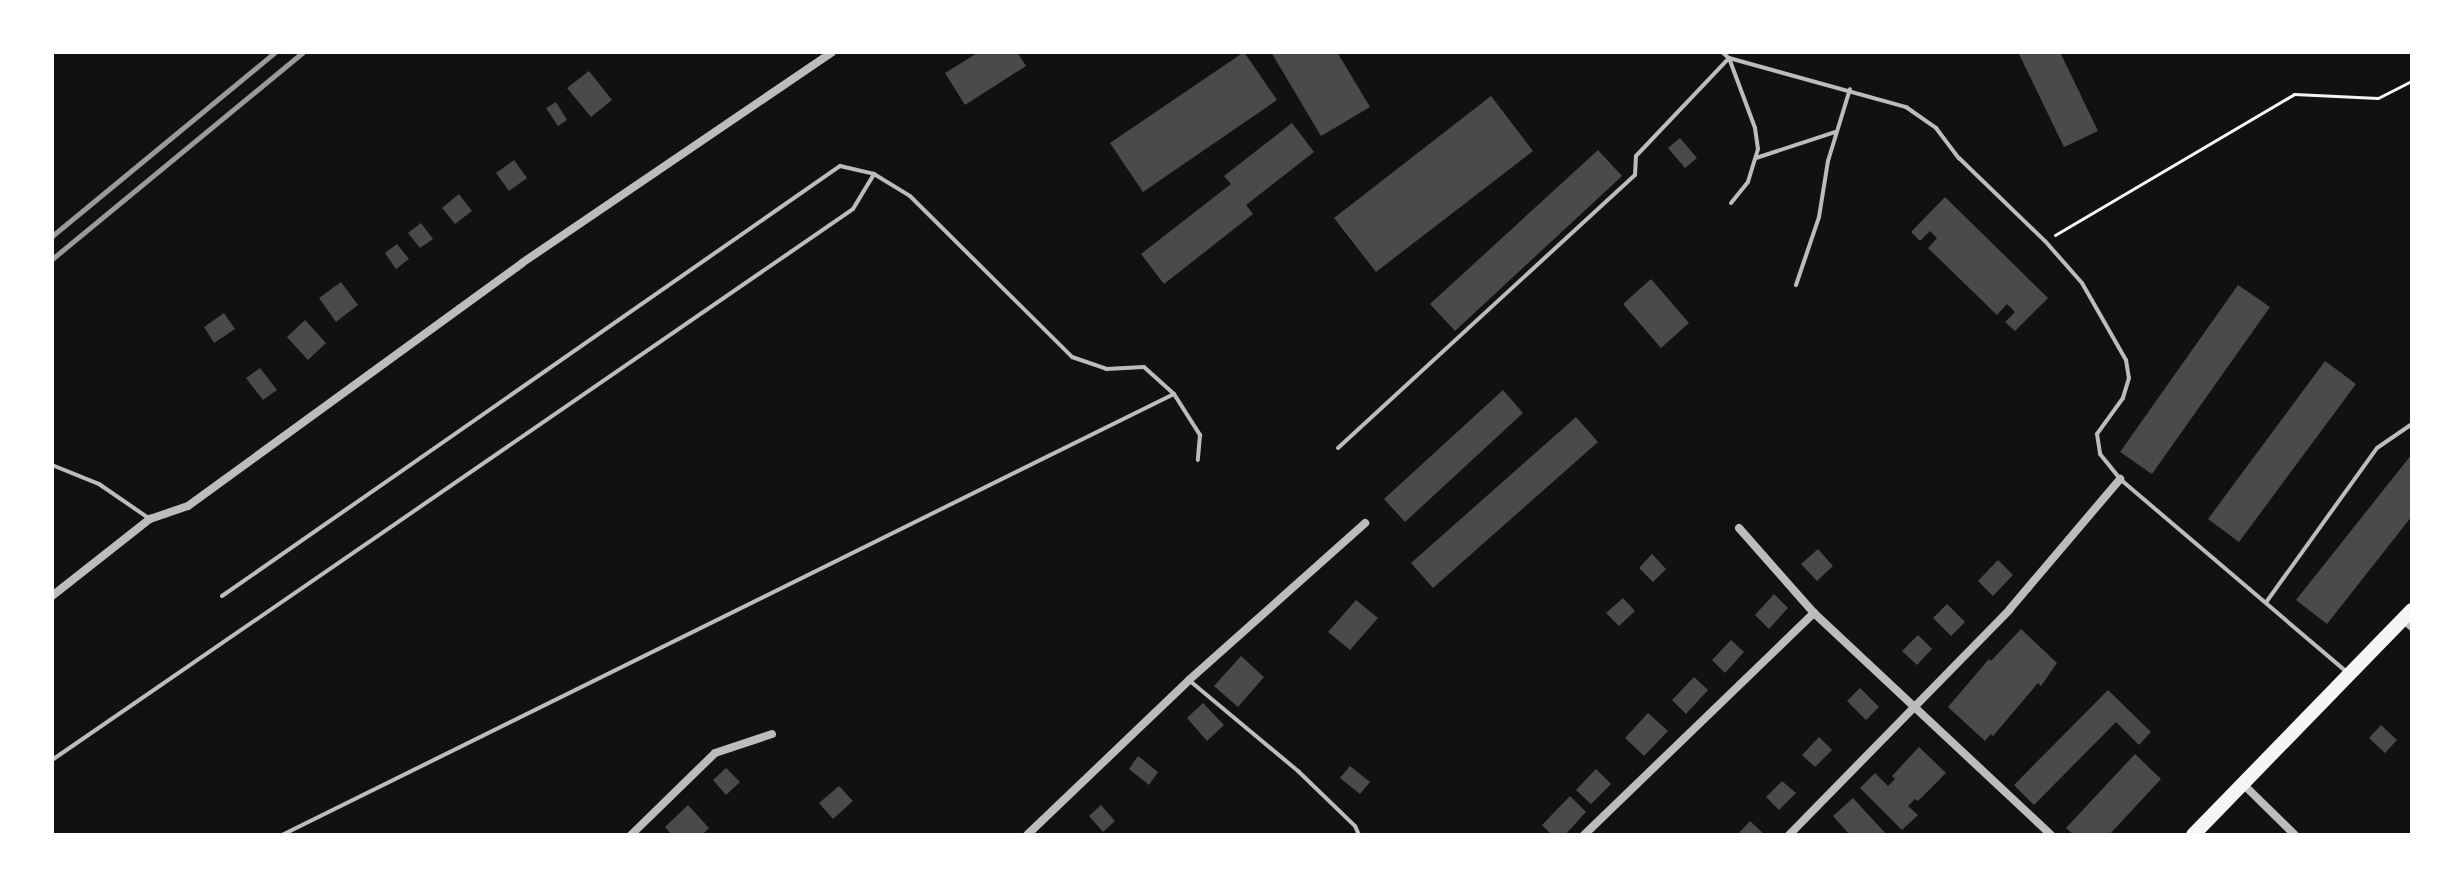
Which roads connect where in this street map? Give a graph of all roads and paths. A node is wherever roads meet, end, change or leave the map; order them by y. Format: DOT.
graph roads {
  1 [pos="832,52"];
  2 [pos="1722,52"];
  3 [pos="1729,58"];
  4 [pos="2412,81"];
  5 [pos="1850,89"];
  6 [pos="1835,132"];
  7 [pos="1756,158"];
  8 [pos="874,174"];
  9 [pos="1731,203"];
  10 [pos="2045,241"];
  11 [pos="1796,285"];
  12 [pos="1174,394"];
  13 [pos="2412,424"];
  14 [pos="1338,448"];
  15 [pos="1198,460"];
  16 [pos="52,465"];
  17 [pos="2120,479"];
  18 [pos="150,519"];
  19 [pos="1365,523"];
  20 [pos="1739,528"];
  21 [pos="52,596"];
  22 [pos="222,596"];
  23 [pos="2267,601"];
  24 [pos="1814,613"];
  25 [pos="2409,619"];
  26 [pos="2348,673"];
  27 [pos="1189,680"];
  28 [pos="1913,708"];
  29 [pos="772,734"];
  30 [pos="52,760"];
  31 [pos="2243,784"];
  32 [pos="282,835"];
  33 [pos="631,835"];
  34 [pos="1027,835"];
  35 [pos="1359,835"];
  36 [pos="1584,835"];
  37 [pos="1789,835"];
  38 [pos="2051,835"];
  39 [pos="2193,835"];
  40 [pos="2295,835"];
  1 -- 18 [label="street"];
  2 -- 3 [label="lane"];
  3 -- 5 [label="lane"];
  3 -- 7 [label="lane"];
  3 -- 14 [label="lane"];
  4 -- 10 [label="path"];
  5 -- 6 [label="lane"];
  5 -- 10 [label="lane"];
  6 -- 7 [label="lane"];
  6 -- 11 [label="lane"];
  7 -- 9 [label="lane"];
  8 -- 12 [label="lane"];
  8 -- 22 [label="lane"];
  8 -- 30 [label="lane"];
  10 -- 17 [label="lane"];
  12 -- 15 [label="lane"];
  12 -- 32 [label="lane"];
  13 -- 23 [label="lane"];
  16 -- 18 [label="lane"];
  17 -- 23 [label="lane"];
  17 -- 28 [label="street"];
  18 -- 21 [label="street"];
  19 -- 27 [label="street"];
  20 -- 24 [label="street"];
  23 -- 26 [label="lane"];
  24 -- 28 [label="street"];
  24 -- 36 [label="street"];
  25 -- 26 [label="main road"];
  26 -- 31 [label="main road"];
  27 -- 34 [label="street"];
  27 -- 35 [label="lane"];
  28 -- 37 [label="street"];
  28 -- 38 [label="street"];
  29 -- 33 [label="street"];
  31 -- 39 [label="main road"];
  31 -- 40 [label="street"];
}
